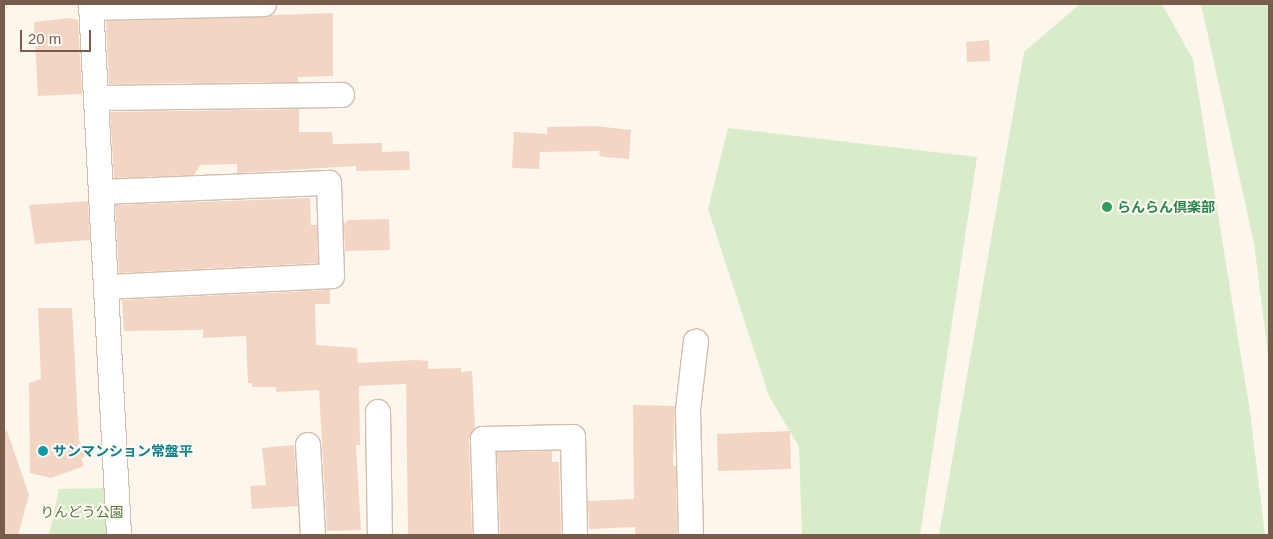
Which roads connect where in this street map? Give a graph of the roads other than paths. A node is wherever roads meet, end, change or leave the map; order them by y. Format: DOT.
graph roads {
  1 [pos="264,4"];
  2 [pos="91,6"];
  3 [pos="342,95"];
  4 [pos="97,98"];
  5 [pos="101,192"];
  6 [pos="106,287"];
  7 [pos="696,340"];
  8 [pos="378,412"];
  9 [pos="308,445"];
  10 [pos="119,535"];
  11 [pos="313,535"];
  12 [pos="380,535"];
  13 [pos="486,535"];
  14 [pos="575,535"];
  15 [pos="691,535"];
  1 -- 2 [label="street"];
  2 -- 4 [label="street"];
  3 -- 4 [label="street"];
  4 -- 5 [label="street"];
  5 -- 6 [label="street"];
  5 -- 6 [label="street"];
  6 -- 10 [label="street"];
  7 -- 15 [label="street"];
  8 -- 12 [label="street"];
  9 -- 11 [label="street"];
  13 -- 14 [label="street"];
}
